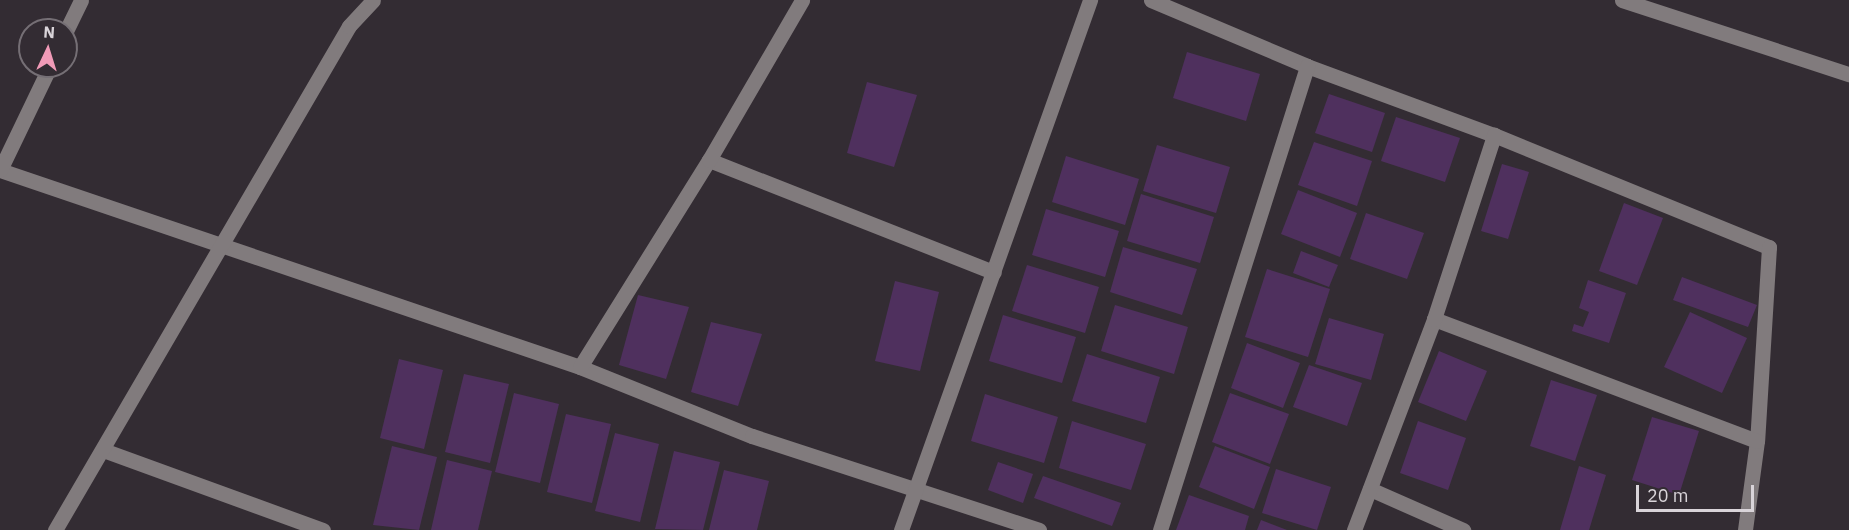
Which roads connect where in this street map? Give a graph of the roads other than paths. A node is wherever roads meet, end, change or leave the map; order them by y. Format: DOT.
graph roads {
  1 [pos="81,0"];
  2 [pos="373,0"];
  3 [pos="802,0"];
  4 [pos="1090,0"];
  5 [pos="1151,0"];
  6 [pos="1622,0"];
  7 [pos="72,18"];
  8 [pos="1307,66"];
  9 [pos="1849,74"];
  10 [pos="44,78"];
  11 [pos="1494,135"];
  12 [pos="709,160"];
  13 [pos="0,170"];
  14 [pos="221,244"];
  15 [pos="994,272"];
  16 [pos="1434,319"];
  17 [pos="580,367"];
  18 [pos="1758,441"];
  19 [pos="103,450"];
  20 [pos="1370,489"];
  21 [pos="916,490"];
  22 [pos="55,530"];
  23 [pos="323,530"];
  24 [pos="901,530"];
  25 [pos="1039,530"];
  26 [pos="1160,530"];
  27 [pos="1354,530"];
  28 [pos="1463,530"];
  29 [pos="1745,530"];
  1 -- 7 [label="street"];
  2 -- 14 [label="street"];
  3 -- 12 [label="street"];
  4 -- 15 [label="street"];
  5 -- 8 [label="street"];
  6 -- 9 [label="street"];
  8 -- 11 [label="street"];
  8 -- 26 [label="street"];
  10 -- 13 [label="street"];
  11 -- 16 [label="street"];
  11 -- 18 [label="street"];
  12 -- 15 [label="street"];
  12 -- 17 [label="street"];
  13 -- 14 [label="street"];
  14 -- 17 [label="street"];
  14 -- 19 [label="street"];
  15 -- 21 [label="street"];
  16 -- 18 [label="street"];
  16 -- 20 [label="street"];
  17 -- 21 [label="street"];
  18 -- 29 [label="street"];
  19 -- 22 [label="street"];
  19 -- 23 [label="street"];
  20 -- 27 [label="street"];
  20 -- 28 [label="street"];
  21 -- 24 [label="street"];
  21 -- 25 [label="street"];
}
